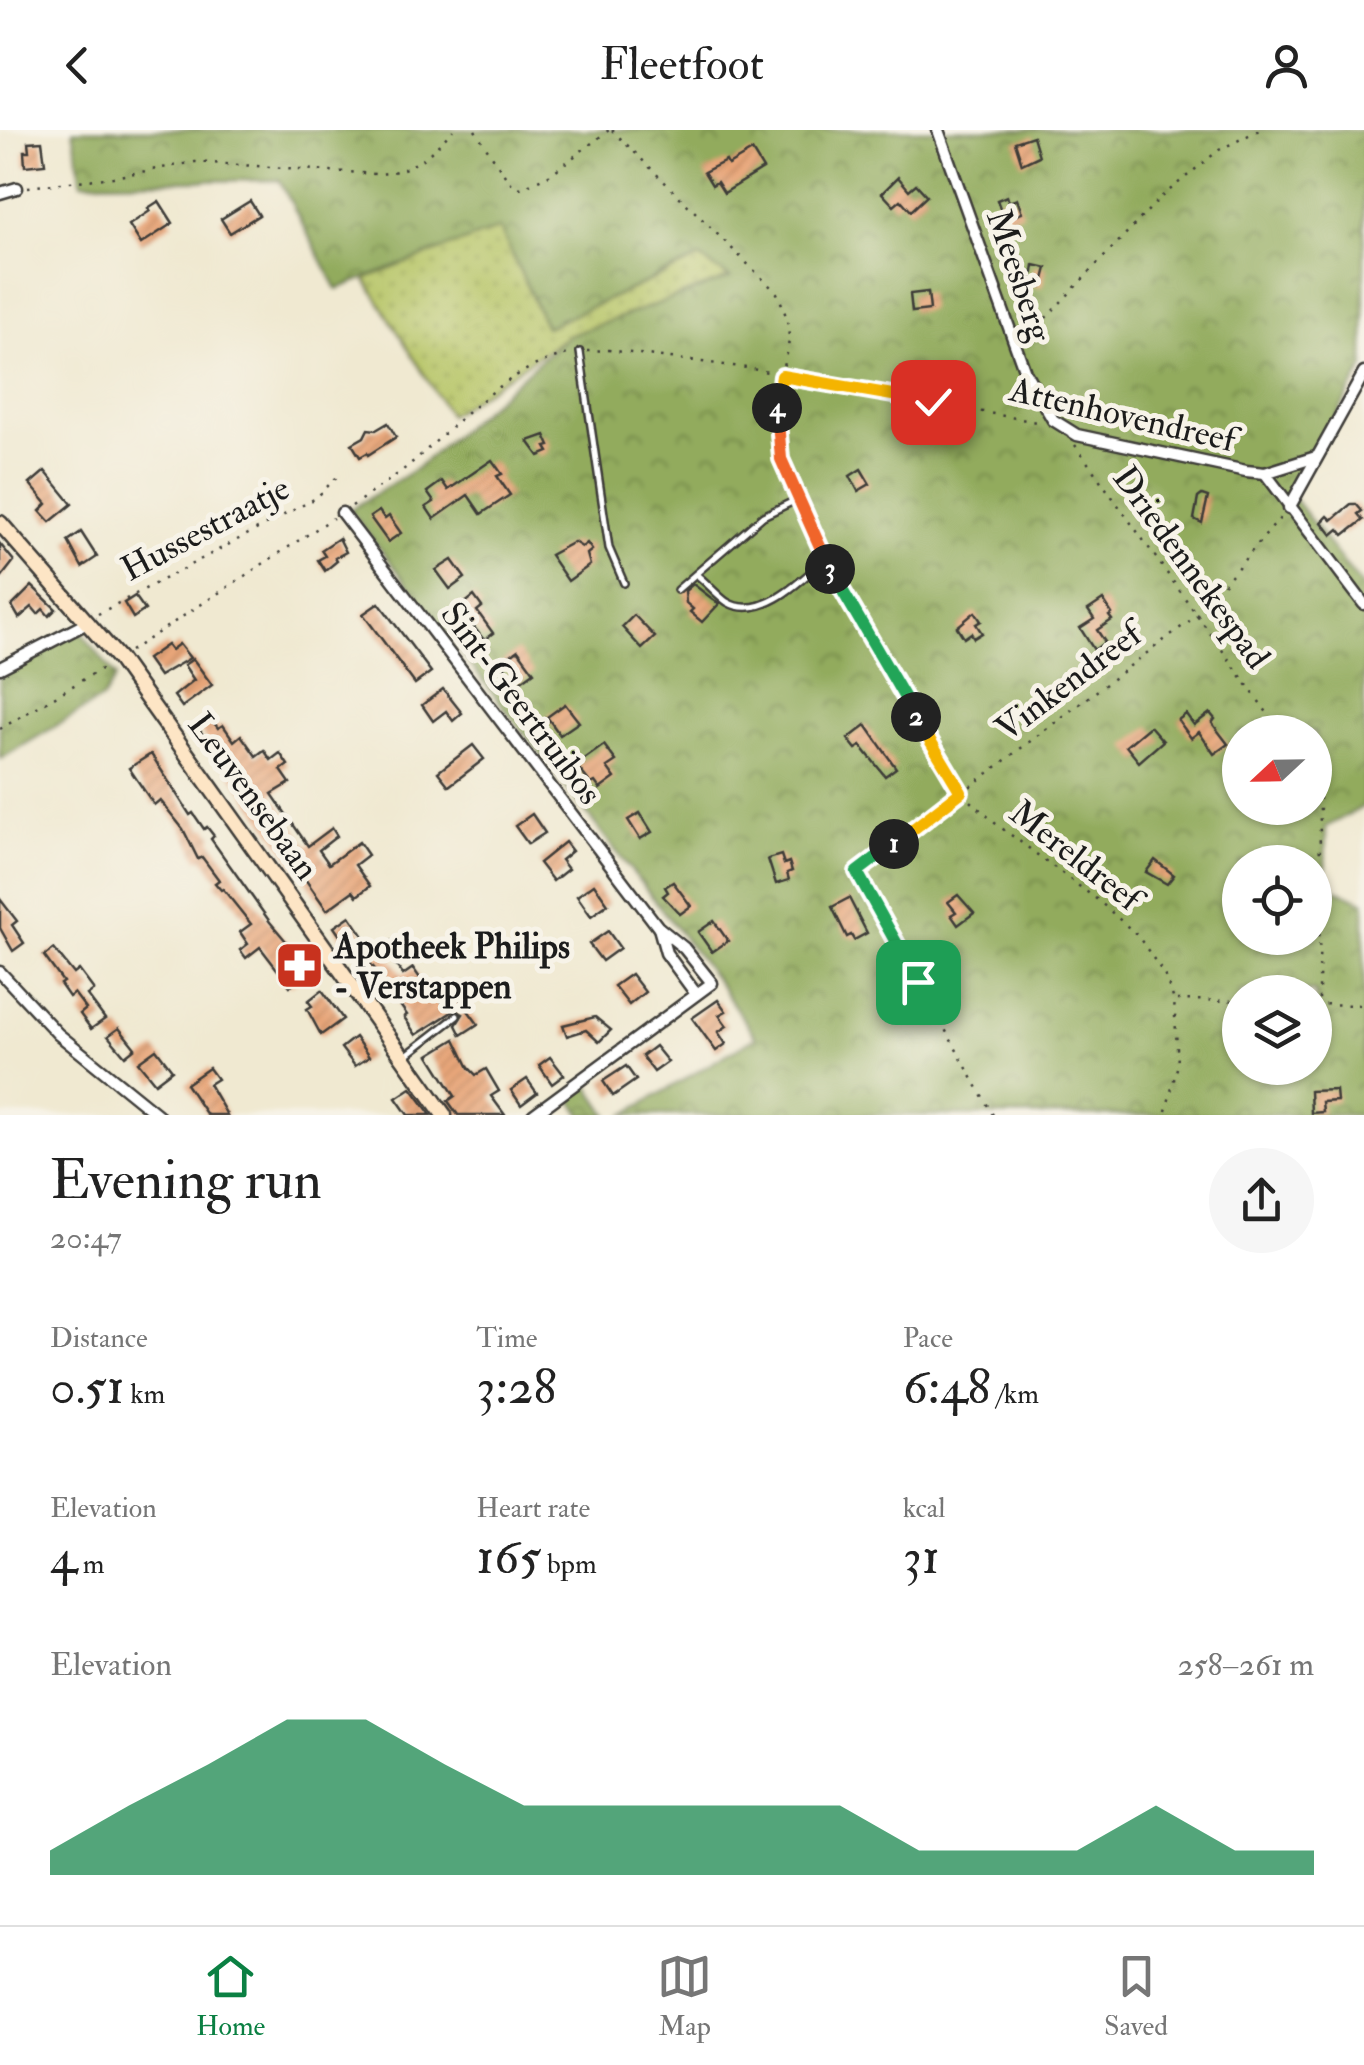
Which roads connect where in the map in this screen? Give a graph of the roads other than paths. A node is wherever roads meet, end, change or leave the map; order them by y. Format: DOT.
graph roads {
  1 [pos="938,130"];
  2 [pos="17,188"];
  3 [pos="0,193"];
  4 [pos="580,352"];
  5 [pos="1364,374"];
  6 [pos="1065,428"];
  7 [pos="1316,457"];
  8 [pos="1266,473"];
  9 [pos="798,498"];
  10 [pos="1289,508"];
  11 [pos="342,512"];
  12 [pos="0,523"];
  13 [pos="824,559"];
  14 [pos="697,575"];
  15 [pos="624,583"];
  16 [pos="677,590"];
  17 [pos="1364,604"];
  18 [pos="89,622"];
  19 [pos="0,668"];
  20 [pos="658,927"];
  21 [pos="0,972"];
  22 [pos="696,994"];
  23 [pos="457,1016"];
  24 [pos="404,1057"];
  25 [pos="158,1115"];
  26 [pos="444,1115"];
  27 [pos="533,1115"];
  1 -- 6 [label="street, Meesberg"];
  2 -- 3 [label="street"];
  4 -- 15 [label="lane"];
  5 -- 7 [label="street"];
  6 -- 8 [label="street, Attenhovendreef"];
  7 -- 8 [label="street, Attenhovendreef"];
  7 -- 10 [label="street"];
  8 -- 10 [label="street"];
  9 -- 14 [label="lane"];
  10 -- 17 [label="street"];
  11 -- 20 [label="street, Sint-Geertruibos"];
  12 -- 18 [label="street, Leuvensebaan"];
  13 -- 14 [label="lane"];
  14 -- 16 [label="lane"];
  18 -- 19 [label="street"];
  18 -- 24 [label="street, Leuvensebaan"];
  20 -- 22 [label="street, Sint-Geertruibos"];
  20 -- 22 [label="street, Sint-Geertruibos"];
  21 -- 25 [label="street"];
  22 -- 27 [label="street"];
  23 -- 24 [label="lane"];
  24 -- 26 [label="street, Leuvensebaan"];
}
